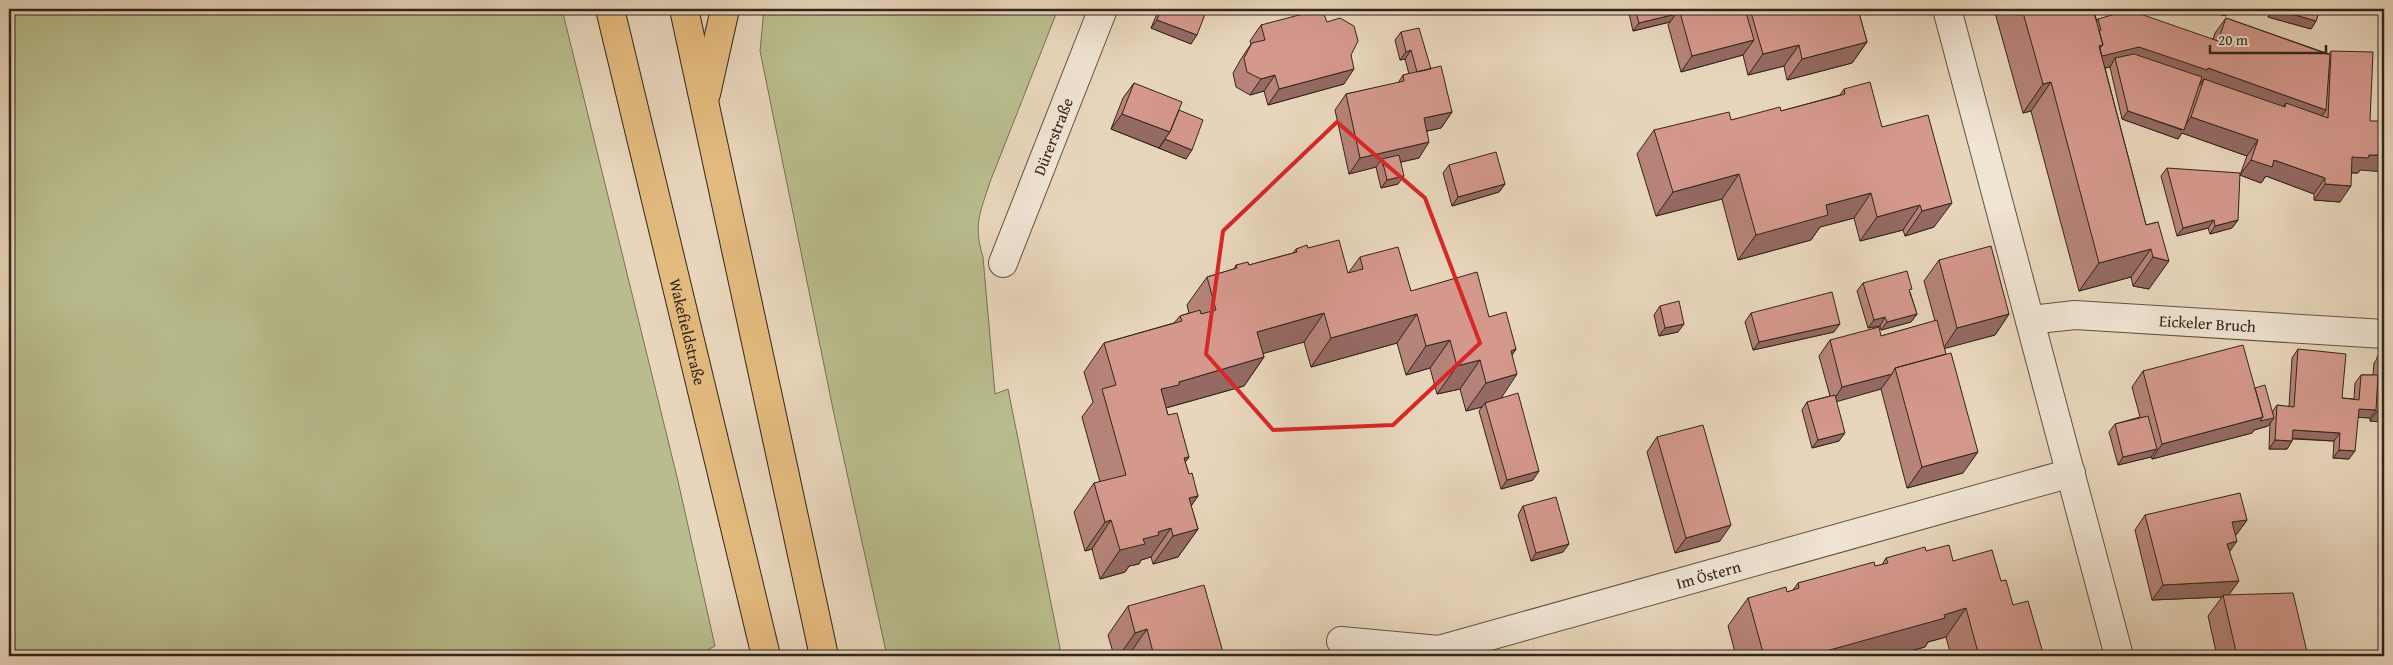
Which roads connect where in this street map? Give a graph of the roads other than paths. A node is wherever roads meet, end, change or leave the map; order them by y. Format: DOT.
graph roads {
  1 [pos="610,9"];
  2 [pos="684,9"];
  3 [pos="725,9"];
  4 [pos="1103,9"];
  5 [pos="1947,9"];
  6 [pos="704,102"];
  7 [pos="1003,263"];
  8 [pos="2030,320"];
  9 [pos="2384,334"];
  10 [pos="2071,473"];
  11 [pos="1341,641"];
  12 [pos="766,656"];
  13 [pos="824,656"];
  14 [pos="2119,656"];
  1 -- 12 [label="main road, Wakefieldstraße"];
  2 -- 6 [label="main road"];
  3 -- 6 [label="main road"];
  4 -- 7 [label="street, Dürerstraße"];
  5 -- 8 [label="street"];
  6 -- 13 [label="main road"];
  8 -- 9 [label="street, Eickeler Bruch"];
  8 -- 10 [label="street"];
  10 -- 11 [label="street, Im Östern"];
  10 -- 14 [label="street"];
}
